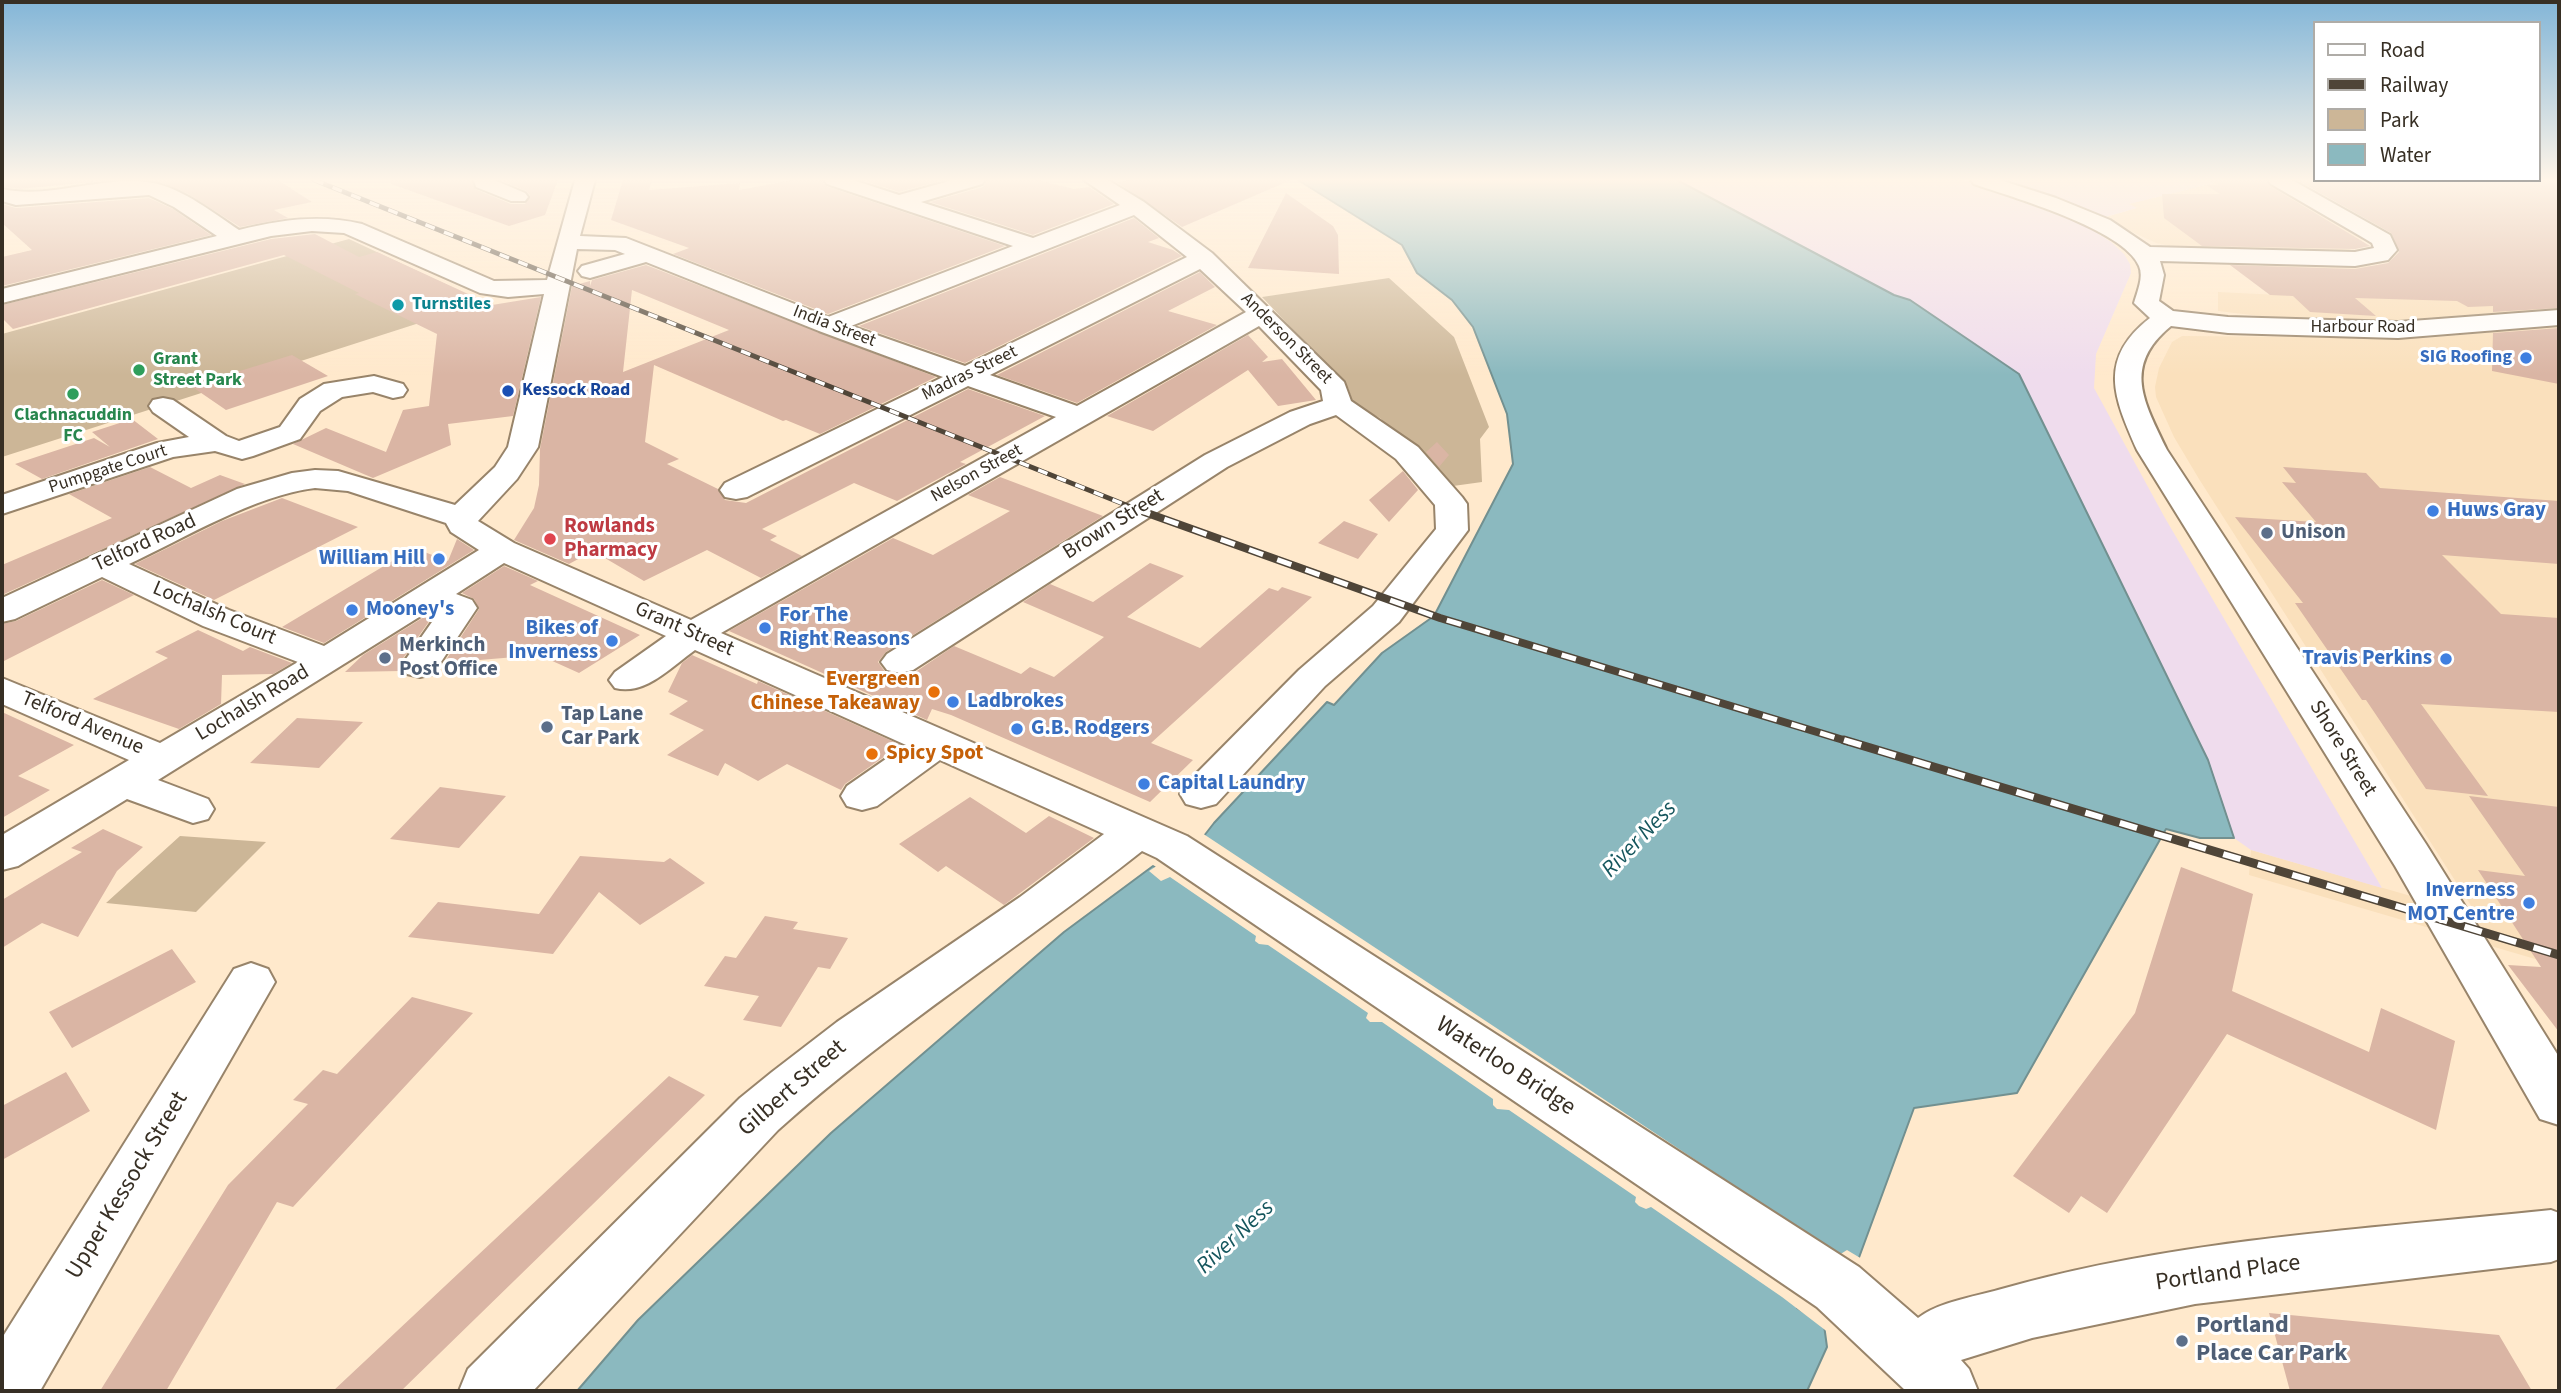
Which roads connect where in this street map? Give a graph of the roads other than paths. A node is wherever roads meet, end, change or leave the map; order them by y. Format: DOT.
graph roads {
  1 [pos="207,245"];
  2 [pos="388,245"];
  3 [pos="566,245"];
  4 [pos="621,245"];
  5 [pos="1031,245"];
  6 [pos="1188,245"];
  7 [pos="2134,245"];
  8 [pos="2384,245"];
  9 [pos="1034,246"];
  10 [pos="648,254"];
  11 [pos="2145,254"];
  12 [pos="1204,258"];
  13 [pos="590,271"];
  14 [pos="557,292"];
  15 [pos="2,296"];
  16 [pos="1261,314"];
  17 [pos="2559,317"];
  18 [pos="2166,318"];
  19 [pos="828,326"];
  20 [pos="967,376"];
  21 [pos="393,390"];
  22 [pos="1338,405"];
  23 [pos="163,406"];
  24 [pos="1079,416"];
  25 [pos="229,446"];
  26 [pos="291,482"];
  27 [pos="736,490"];
  28 [pos="2,505"];
  29 [pos="462,516"];
  30 [pos="502,550"];
  31 [pos="102,564"];
  32 [pos="430,596"];
  33 [pos="2,611"];
  34 [pos="693,634"];
  35 [pos="327,660"];
  36 [pos="900,662"];
  37 [pos="420,666"];
  38 [pos="628,680"];
  39 [pos="2,690"];
  40 [pos="936,743"];
  41 [pos="162,759"];
  42 [pos="123,782"];
  43 [pos="1201,794"];
  44 [pos="862,796"];
  45 [pos="193,809"];
  46 [pos="1155,840"];
  47 [pos="2,855"];
  48 [pos="251,982"];
  49 [pos="2559,1102"];
  50 [pos="2551,1236"];
  51 [pos="1932,1375"];
  52 [pos="5,1391"];
  53 [pos="490,1391"];
  1 -- 15 [label="street"];
  2 -- 14 [label="street"];
  3 -- 14 [label="street"];
  4 -- 10 [label="street, India Street"];
  5 -- 9 [label="street"];
  6 -- 12 [label="street, Anderson Street"];
  7 -- 11 [label="street"];
  8 -- 11 [label="street"];
  9 -- 19 [label="street"];
  10 -- 13 [label="street"];
  10 -- 19 [label="street, India Street"];
  11 -- 18 [label="street"];
  12 -- 16 [label="street, Anderson Street"];
  12 -- 20 [label="street, Madras Street"];
  14 -- 29 [label="street"];
  16 -- 22 [label="street, Anderson Street"];
  16 -- 24 [label="street, Nelson Street"];
  17 -- 18 [label="street, Harbour Road"];
  18 -- 49 [label="street, Shore Street"];
  19 -- 20 [label="street, India Street"];
  20 -- 24 [label="street, India Street"];
  20 -- 27 [label="street, Madras Street"];
  21 -- 25 [label="street, Pumpgate Court"];
  22 -- 36 [label="street, Brown Street"];
  22 -- 43 [label="street, Anderson Street"];
  23 -- 25 [label="street, Pumpgate Court"];
  24 -- 34 [label="street, Nelson Street"];
  25 -- 26 [label="street, Pumpgate Court"];
  25 -- 28 [label="street, Pumpgate Court"];
  26 -- 29 [label="street, Telford Road"];
  26 -- 31 [label="street, Telford Road"];
  29 -- 30 [label="street, Grant Street"];
  30 -- 32 [label="street, Lochalsh Road"];
  30 -- 34 [label="street, Grant Street"];
  31 -- 33 [label="street, Telford Road"];
  31 -- 35 [label="street, Lochalsh Court"];
  32 -- 35 [label="street, Lochalsh Road"];
  32 -- 37 [label="street"];
  34 -- 38 [label="street, Nelson Street"];
  34 -- 40 [label="street, Grant Street"];
  35 -- 41 [label="street, Lochalsh Road"];
  39 -- 41 [label="street, Telford Avenue"];
  40 -- 44 [label="street"];
  40 -- 46 [label="street, Grant Street"];
  41 -- 42 [label="street, Lochalsh Road"];
  42 -- 45 [label="street"];
  42 -- 47 [label="street, Lochalsh Road"];
  46 -- 51 [label="street, Waterloo Bridge"];
  46 -- 53 [label="street, Gilbert Street"];
  48 -- 52 [label="street, Upper Kessock Street"];
  50 -- 51 [label="street, Portland Place"];
}
